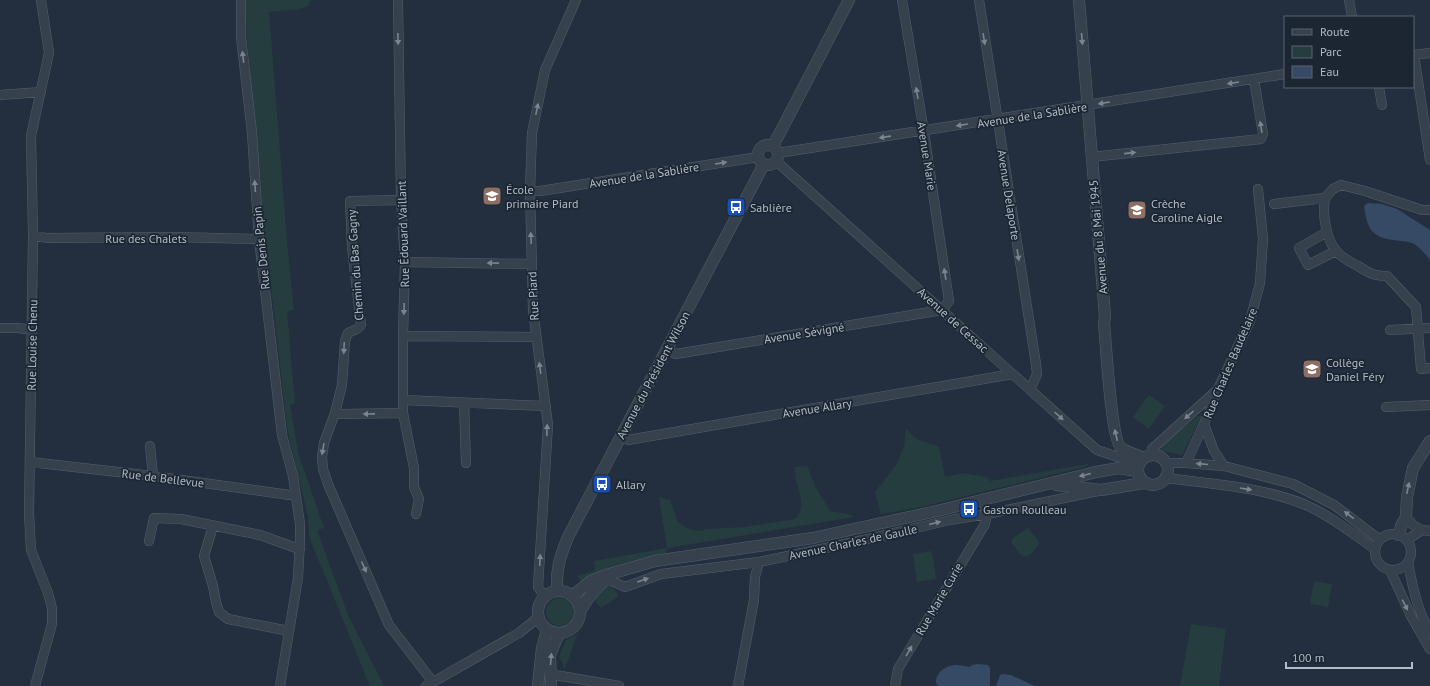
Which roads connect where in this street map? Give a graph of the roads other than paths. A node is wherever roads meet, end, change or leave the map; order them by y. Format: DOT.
graph roads {
  1 [pos="41,0"];
  2 [pos="241,0"];
  3 [pos="398,0"];
  4 [pos="576,0"];
  5 [pos="849,0"];
  6 [pos="902,0"];
  7 [pos="979,0"];
  8 [pos="1078,0"];
  9 [pos="1349,0"];
  10 [pos="1352,16"];
  11 [pos="1430,52"];
  12 [pos="1414,55"];
  13 [pos="1284,74"];
  14 [pos="1254,79"];
  15 [pos="1380,88"];
  16 [pos="41,92"];
  17 [pos="0,95"];
  18 [pos="1382,105"];
  19 [pos="1087,106"];
  20 [pos="997,120"];
  21 [pos="924,132"];
  22 [pos="776,153"];
  23 [pos="1091,157"];
  24 [pos="1430,160"];
  25 [pos="761,161"];
  26 [pos="1258,189"];
  27 [pos="530,191"];
  28 [pos="1325,198"];
  29 [pos="401,200"];
  30 [pos="1274,204"];
  31 [pos="1430,210"];
  32 [pos="1327,232"];
  33 [pos="33,235"];
  34 [pos="259,239"];
  35 [pos="1336,251"];
  36 [pos="405,262"];
  37 [pos="532,264"];
  38 [pos="942,310"];
  39 [pos="0,328"];
  40 [pos="1430,328"];
  41 [pos="1418,329"];
  42 [pos="32,330"];
  43 [pos="1390,330"];
  44 [pos="403,336"];
  45 [pos="536,337"];
  46 [pos="666,350"];
  47 [pos="1430,368"];
  48 [pos="1013,374"];
  49 [pos="1218,389"];
  50 [pos="1030,390"];
  51 [pos="403,400"];
  52 [pos="464,403"];
  53 [pos="546,406"];
  54 [pos="1430,406"];
  55 [pos="1386,408"];
  56 [pos="335,413"];
  57 [pos="403,413"];
  58 [pos="1204,424"];
  59 [pos="621,436"];
  60 [pos="1430,441"];
  61 [pos="150,446"];
  62 [pos="30,462"];
  63 [pos="1143,462"];
  64 [pos="466,463"];
  65 [pos="1166,463"];
  66 [pos="1186,463"];
  67 [pos="1224,466"];
  68 [pos="153,476"];
  69 [pos="1166,478"];
  70 [pos="1144,483"];
  71 [pos="1047,484"];
  72 [pos="1101,490"];
  73 [pos="295,494"];
  74 [pos="983,500"];
  75 [pos="416,514"];
  76 [pos="987,514"];
  77 [pos="1406,517"];
  78 [pos="213,526"];
  79 [pos="1426,531"];
  80 [pos="1403,538"];
  81 [pos="1380,540"];
  82 [pos="149,542"];
  83 [pos="300,549"];
  84 [pos="1375,549"];
  85 [pos="759,562"];
  86 [pos="1408,562"];
  87 [pos="1390,570"];
  88 [pos="618,571"];
  89 [pos="607,579"];
  90 [pos="557,591"];
  91 [pos="572,596"];
  92 [pos="545,597"];
  93 [pos="581,610"];
  94 [pos="539,617"];
  95 [pos="547,630"];
  96 [pos="289,631"];
  97 [pos="559,633"];
  98 [pos="1430,633"];
  99 [pos="1430,649"];
  100 [pos="551,681"];
  101 [pos="430,684"];
  102 [pos="35,686"];
  103 [pos="280,686"];
  104 [pos="538,686"];
  105 [pos="619,686"];
  106 [pos="738,686"];
  107 [pos="894,686"];
  1 -- 16 [label="street, Rue Louise Chenu"];
  34 -- 2 [label="street, Rue Denis Papin, one-way"];
  3 -- 29 [label="street, Rue Édouard Vaillant, one-way"];
  27 -- 4 [label="street, Rue Piard, one-way"];
  5 -- 22 [label="street"];
  21 -- 6 [label="street, Avenue Marie, one-way"];
  7 -- 20 [label="street, Avenue Delaporte, one-way"];
  8 -- 19 [label="street, Avenue du 8 Mai 1945, one-way"];
  9 -- 10 [label="street"];
  11 -- 12 [label="street"];
  12 -- 24 [label="street"];
  13 -- 14 [label="street, Avenue de la Sablière"];
  14 -- 19 [label="street, Avenue de la Sablière, one-way"];
  23 -- 14 [label="street, one-way"];
  15 -- 18 [label="street"];
  16 -- 17 [label="street"];
  16 -- 33 [label="street, Rue Louise Chenu"];
  19 -- 20 [label="street, Avenue de la Sablière"];
  19 -- 23 [label="street, Avenue du 8 Mai 1945"];
  20 -- 21 [label="street, Avenue de la Sablière, one-way"];
  20 -- 50 [label="street, Avenue Delaporte, one-way"];
  21 -- 22 [label="street, Avenue de la Sablière, one-way"];
  38 -- 21 [label="street, Avenue Marie, one-way"];
  22 -- 25 [label="street"];
  22 -- 25 [label="street"];
  22 -- 38 [label="street, Avenue de Cessac"];
  63 -- 23 [label="street, Avenue du 8 Mai 1945, one-way"];
  27 -- 25 [label="street, Avenue de la Sablière, one-way"];
  25 -- 46 [label="street, Avenue du Président Wilson"];
  26 -- 49 [label="street, Rue Charles Baudelaire"];
  37 -- 27 [label="street, Rue Piard, one-way"];
  28 -- 30 [label="street"];
  28 -- 31 [label="street"];
  28 -- 32 [label="street"];
  29 -- 36 [label="street, Rue Édouard Vaillant"];
  29 -- 56 [label="street, Chemin du Bas Gagny, one-way"];
  32 -- 35 [label="street"];
  32 -- 35 [label="street"];
  33 -- 34 [label="street, Rue des Chalets"];
  33 -- 42 [label="street, Rue Louise Chenu"];
  34 -- 73 [label="street, Rue Denis Papin"];
  35 -- 41 [label="street"];
  37 -- 36 [label="street, one-way"];
  36 -- 44 [label="street, Rue Édouard Vaillant, one-way"];
  37 -- 45 [label="street, Rue Piard"];
  38 -- 46 [label="street, Avenue Sévigné"];
  38 -- 48 [label="street, Avenue de Cessac"];
  39 -- 42 [label="street"];
  40 -- 41 [label="street"];
  41 -- 43 [label="street"];
  41 -- 47 [label="street"];
  42 -- 62 [label="street, Rue Louise Chenu"];
  44 -- 45 [label="street"];
  44 -- 51 [label="street, Rue Édouard Vaillant"];
  53 -- 45 [label="street, Rue Piard, one-way"];
  46 -- 59 [label="street, Avenue du Président Wilson"];
  48 -- 50 [label="street, Avenue de Cessac"];
  48 -- 59 [label="street, Avenue Allary"];
  49 -- 58 [label="street, Rue Charles Baudelaire"];
  49 -- 63 [label="street, one-way"];
  50 -- 63 [label="street, Avenue de Cessac, one-way"];
  51 -- 52 [label="street"];
  51 -- 57 [label="street, Rue Édouard Vaillant"];
  52 -- 53 [label="street"];
  52 -- 64 [label="street"];
  92 -- 53 [label="street, Rue Piard, one-way"];
  54 -- 55 [label="street"];
  57 -- 56 [label="street, one-way"];
  56 -- 101 [label="street, Chemin du Bas Gagny, one-way"];
  57 -- 75 [label="street, Rue Édouard Vaillant"];
  58 -- 66 [label="street, Rue Charles Baudelaire"];
  58 -- 67 [label="street"];
  59 -- 90 [label="street, Avenue du Président Wilson"];
  77 -- 60 [label="street, one-way"];
  61 -- 68 [label="street"];
  62 -- 68 [label="street, Rue de Bellevue"];
  62 -- 102 [label="street, Rue Louise Chenu"];
  63 -- 65 [label="street"];
  63 -- 70 [label="street"];
  63 -- 71 [label="street, Avenue Charles de Gaulle, one-way"];
  65 -- 66 [label="street"];
  65 -- 69 [label="street"];
  67 -- 66 [label="street, one-way"];
  81 -- 67 [label="street, one-way"];
  68 -- 73 [label="street, Rue de Bellevue"];
  69 -- 70 [label="street"];
  69 -- 84 [label="street, one-way"];
  70 -- 72 [label="street, Avenue Charles de Gaulle"];
  71 -- 72 [label="street, Avenue Charles de Gaulle"];
  71 -- 74 [label="street, Avenue Charles de Gaulle"];
  72 -- 76 [label="street, Avenue Charles de Gaulle"];
  73 -- 83 [label="street, Rue Denis Papin"];
  74 -- 76 [label="street"];
  74 -- 88 [label="street, Avenue Charles de Gaulle"];
  85 -- 76 [label="street, Avenue Charles de Gaulle, one-way"];
  107 -- 76 [label="street, Rue Marie Curie, one-way"];
  77 -- 79 [label="street"];
  77 -- 80 [label="street"];
  78 -- 82 [label="street"];
  78 -- 83 [label="street"];
  78 -- 96 [label="street"];
  79 -- 80 [label="street"];
  80 -- 81 [label="street"];
  80 -- 86 [label="street"];
  81 -- 84 [label="street"];
  83 -- 96 [label="street, Rue Denis Papin"];
  84 -- 87 [label="street"];
  89 -- 85 [label="street, Avenue Charles de Gaulle, one-way"];
  85 -- 106 [label="street"];
  86 -- 87 [label="street"];
  86 -- 98 [label="street"];
  87 -- 99 [label="street, one-way"];
  88 -- 89 [label="street, Avenue Charles de Gaulle"];
  88 -- 91 [label="street, Avenue Charles de Gaulle"];
  89 -- 93 [label="street, Avenue Charles de Gaulle"];
  90 -- 91 [label="street"];
  90 -- 92 [label="street"];
  91 -- 93 [label="street"];
  92 -- 94 [label="street"];
  93 -- 97 [label="street"];
  94 -- 95 [label="street"];
  94 -- 101 [label="street"];
  95 -- 97 [label="street"];
  95 -- 104 [label="street"];
  96 -- 103 [label="street, Rue Denis Papin"];
  100 -- 97 [label="street, one-way"];
  100 -- 105 [label="street"];
}
